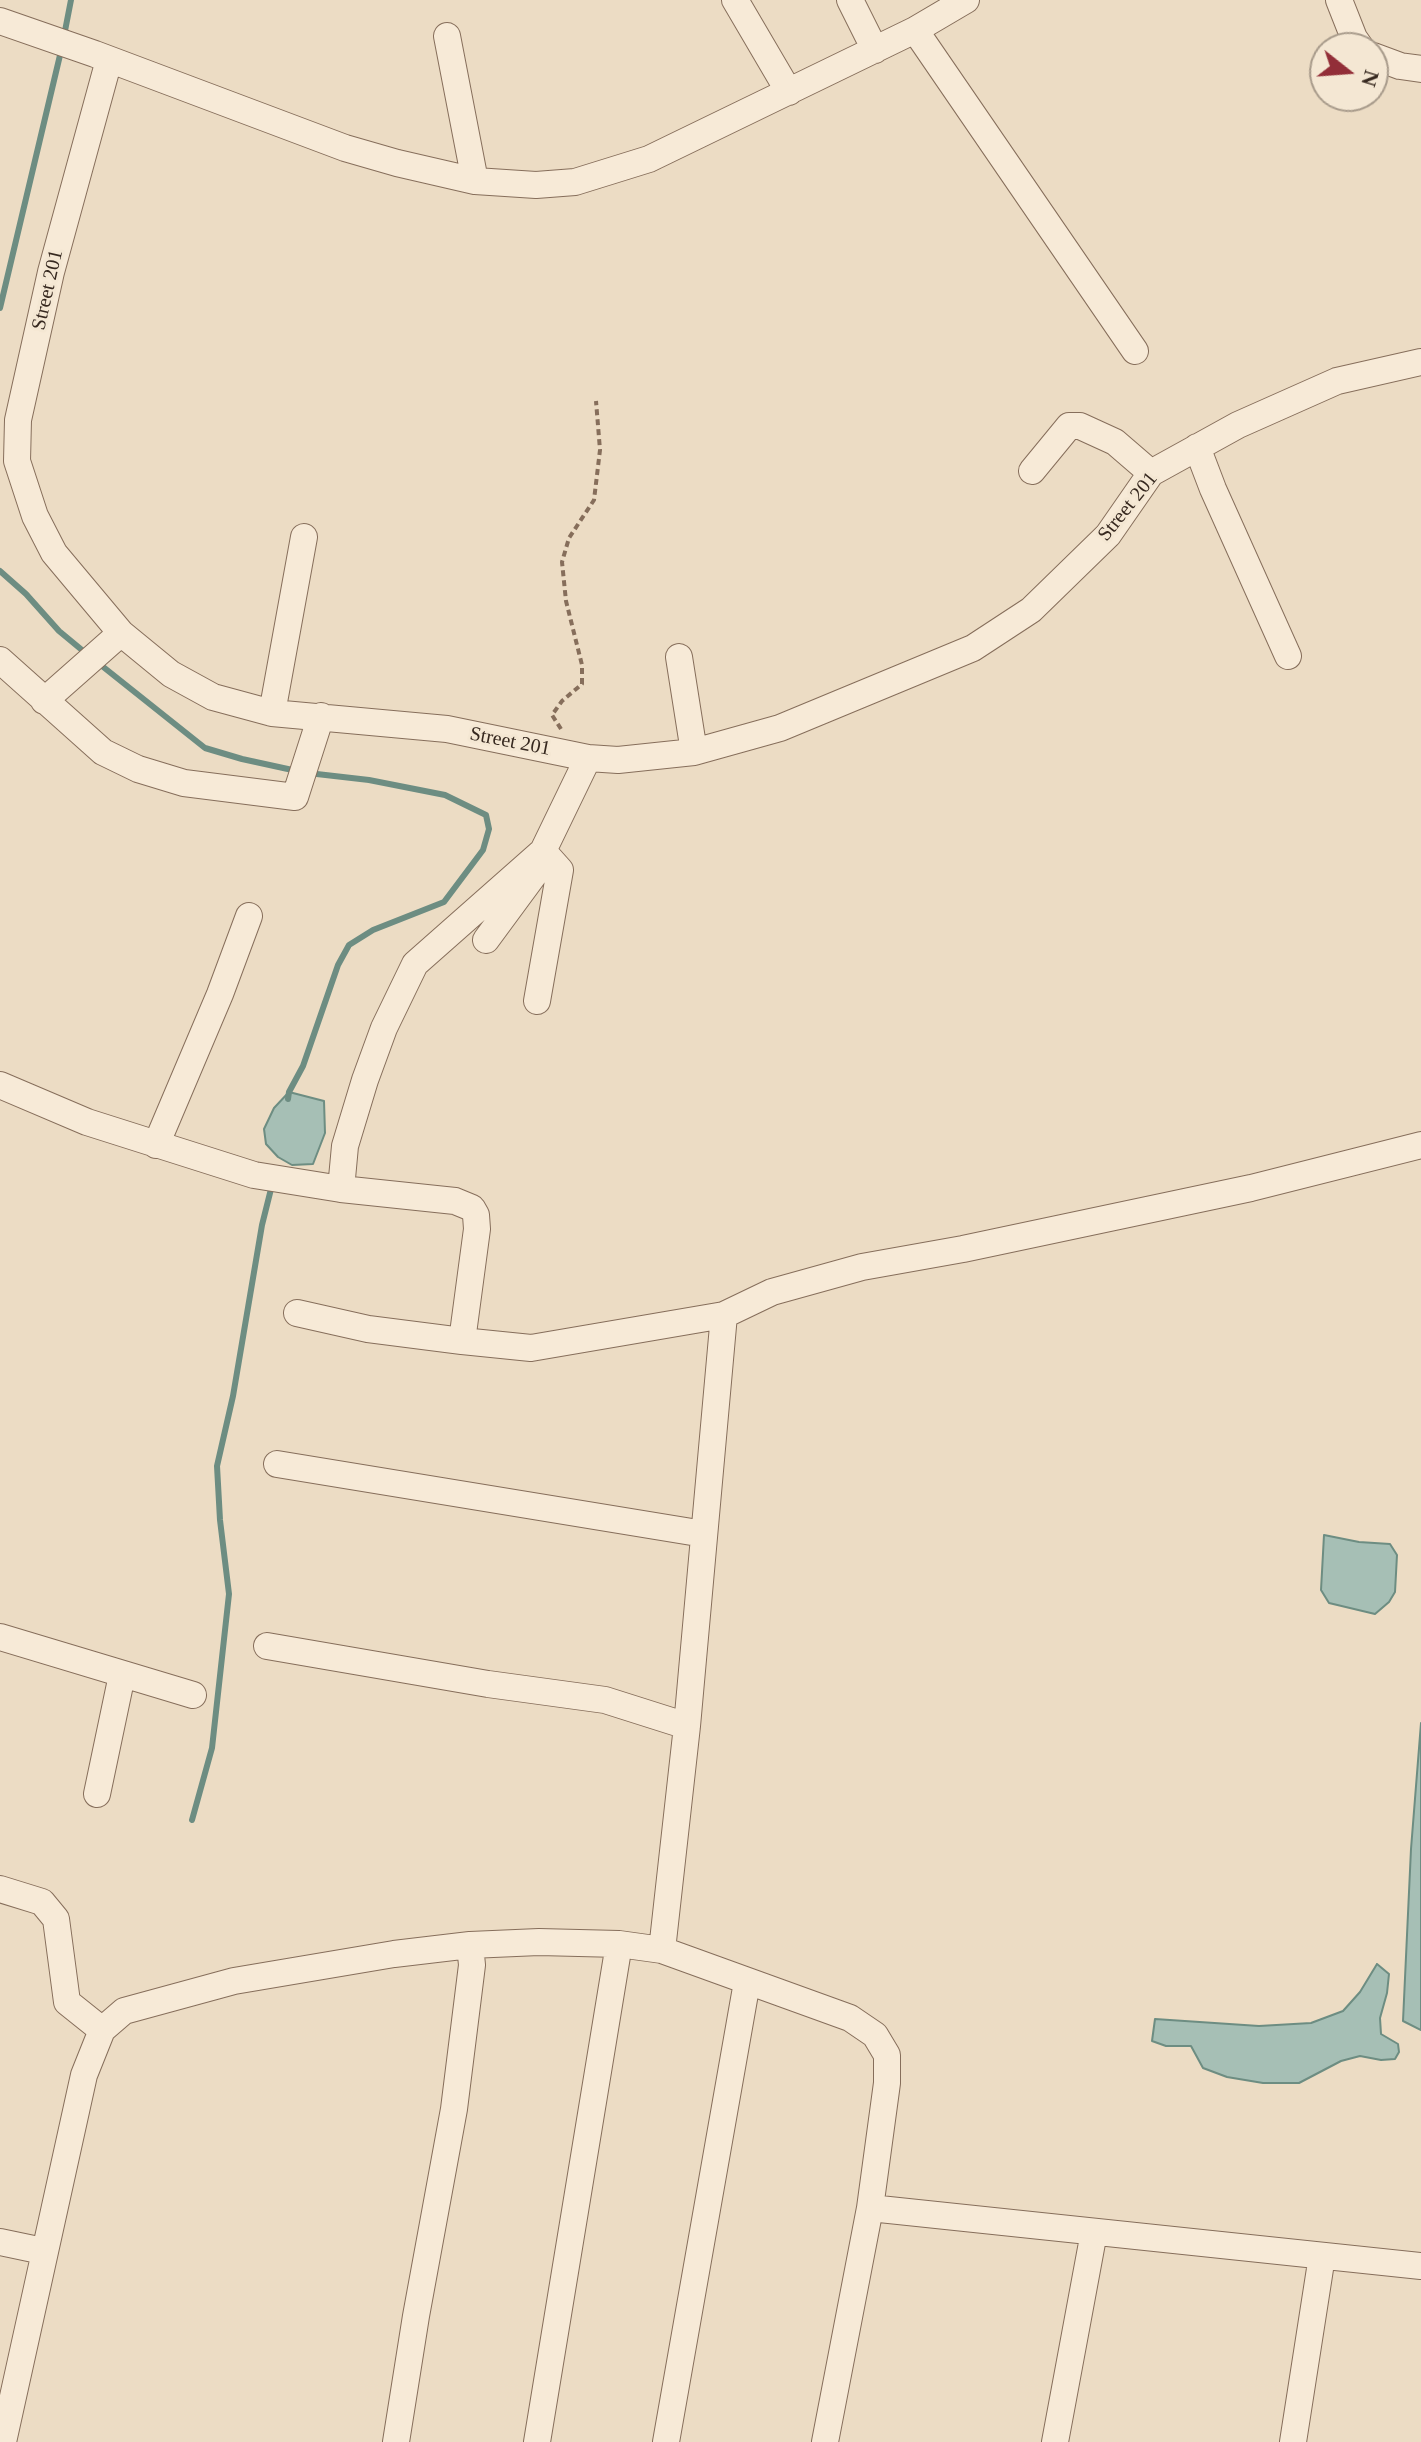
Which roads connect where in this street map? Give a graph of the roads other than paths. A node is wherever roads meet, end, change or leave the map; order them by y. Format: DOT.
graph roads {
  1 [pos="735,0"];
  2 [pos="850,0"];
  3 [pos="966,0"];
  4 [pos="1339,0"];
  5 [pos="0,21"];
  6 [pos="915,30"];
  7 [pos="1352,32"];
  8 [pos="447,36"];
  9 [pos="875,50"];
  10 [pos="102,57"];
  11 [pos="1389,62"];
  12 [pos="1421,69"];
  13 [pos="789,92"];
  14 [pos="475,181"];
  15 [pos="1135,351"];
  16 [pos="1421,362"];
  17 [pos="1197,447"];
  18 [pos="1032,471"];
  19 [pos="1151,473"];
  20 [pos="304,537"];
  21 [pos="121,633"];
  22 [pos="1288,656"];
  23 [pos="679,657"];
  24 [pos="4,671"];
  25 [pos="44,701"];
  26 [pos="272,713"];
  27 [pos="321,716"];
  28 [pos="694,752"];
  29 [pos="580,756"];
  30 [pos="546,854"];
  31 [pos="249,916"];
  32 [pos="486,940"];
  33 [pos="537,1001"];
  34 [pos="0,1085"];
  35 [pos="156,1145"];
  36 [pos="1421,1145"];
  37 [pos="341,1189"];
  38 [pos="297,1313"];
  39 [pos="724,1315"];
  40 [pos="462,1341"];
  41 [pos="277,1464"];
  42 [pos="704,1534"];
  43 [pos="0,1637"];
  44 [pos="267,1646"];
  45 [pos="122,1675"];
  46 [pos="193,1695"];
  47 [pos="687,1726"];
  48 [pos="97,1794"];
  49 [pos="0,1889"];
  50 [pos="619,1944"];
  51 [pos="470,1945"];
  52 [pos="662,1950"];
  53 [pos="747,1982"];
  54 [pos="102,2030"];
  55 [pos="870,2208"];
  56 [pos="1094,2232"];
  57 [pos="0,2242"];
  58 [pos="43,2251"];
  59 [pos="1322,2256"];
  60 [pos="1421,2266"];
  61 [pos="3,2442"];
  62 [pos="396,2442"];
  63 [pos="537,2442"];
  64 [pos="666,2442"];
  65 [pos="825,2442"];
  66 [pos="1055,2442"];
  67 [pos="1293,2442"];
  1 -- 13 [label="street"];
  2 -- 9 [label="street"];
  3 -- 6 [label="street"];
  4 -- 7 [label="street"];
  5 -- 10 [label="street"];
  6 -- 9 [label="street"];
  6 -- 15 [label="street"];
  8 -- 14 [label="street"];
  9 -- 13 [label="street"];
  10 -- 14 [label="street"];
  10 -- 21 [label="street, Street 201"];
  11 -- 12 [label="street"];
  13 -- 14 [label="street"];
  16 -- 17 [label="street, Street 201"];
  17 -- 19 [label="street, Street 201"];
  17 -- 22 [label="street"];
  18 -- 19 [label="street"];
  19 -- 28 [label="street, Street 201"];
  20 -- 26 [label="street"];
  21 -- 25 [label="street"];
  21 -- 26 [label="street, Street 201"];
  23 -- 28 [label="street"];
  24 -- 25 [label="street"];
  25 -- 27 [label="street"];
  26 -- 27 [label="street, Street 201"];
  27 -- 29 [label="street, Street 201"];
  28 -- 29 [label="street, Street 201"];
  29 -- 30 [label="street"];
  30 -- 32 [label="street"];
  30 -- 33 [label="street"];
  30 -- 37 [label="street"];
  31 -- 35 [label="street"];
  34 -- 35 [label="street"];
  35 -- 37 [label="street"];
  36 -- 39 [label="street"];
  37 -- 40 [label="street"];
  38 -- 40 [label="street"];
  39 -- 40 [label="street"];
  39 -- 42 [label="street"];
  41 -- 42 [label="street"];
  42 -- 47 [label="street"];
  43 -- 45 [label="street"];
  44 -- 47 [label="street"];
  45 -- 46 [label="street"];
  45 -- 48 [label="street"];
  47 -- 52 [label="street"];
  49 -- 54 [label="street"];
  50 -- 51 [label="street"];
  50 -- 52 [label="street"];
  50 -- 63 [label="street"];
  51 -- 54 [label="street"];
  51 -- 62 [label="street"];
  52 -- 53 [label="street"];
  53 -- 55 [label="street"];
  53 -- 64 [label="street"];
  54 -- 58 [label="street"];
  55 -- 56 [label="street"];
  55 -- 65 [label="street"];
  56 -- 59 [label="street"];
  56 -- 66 [label="street"];
  57 -- 58 [label="street"];
  58 -- 61 [label="street"];
  59 -- 60 [label="street"];
  59 -- 67 [label="street"];
}
